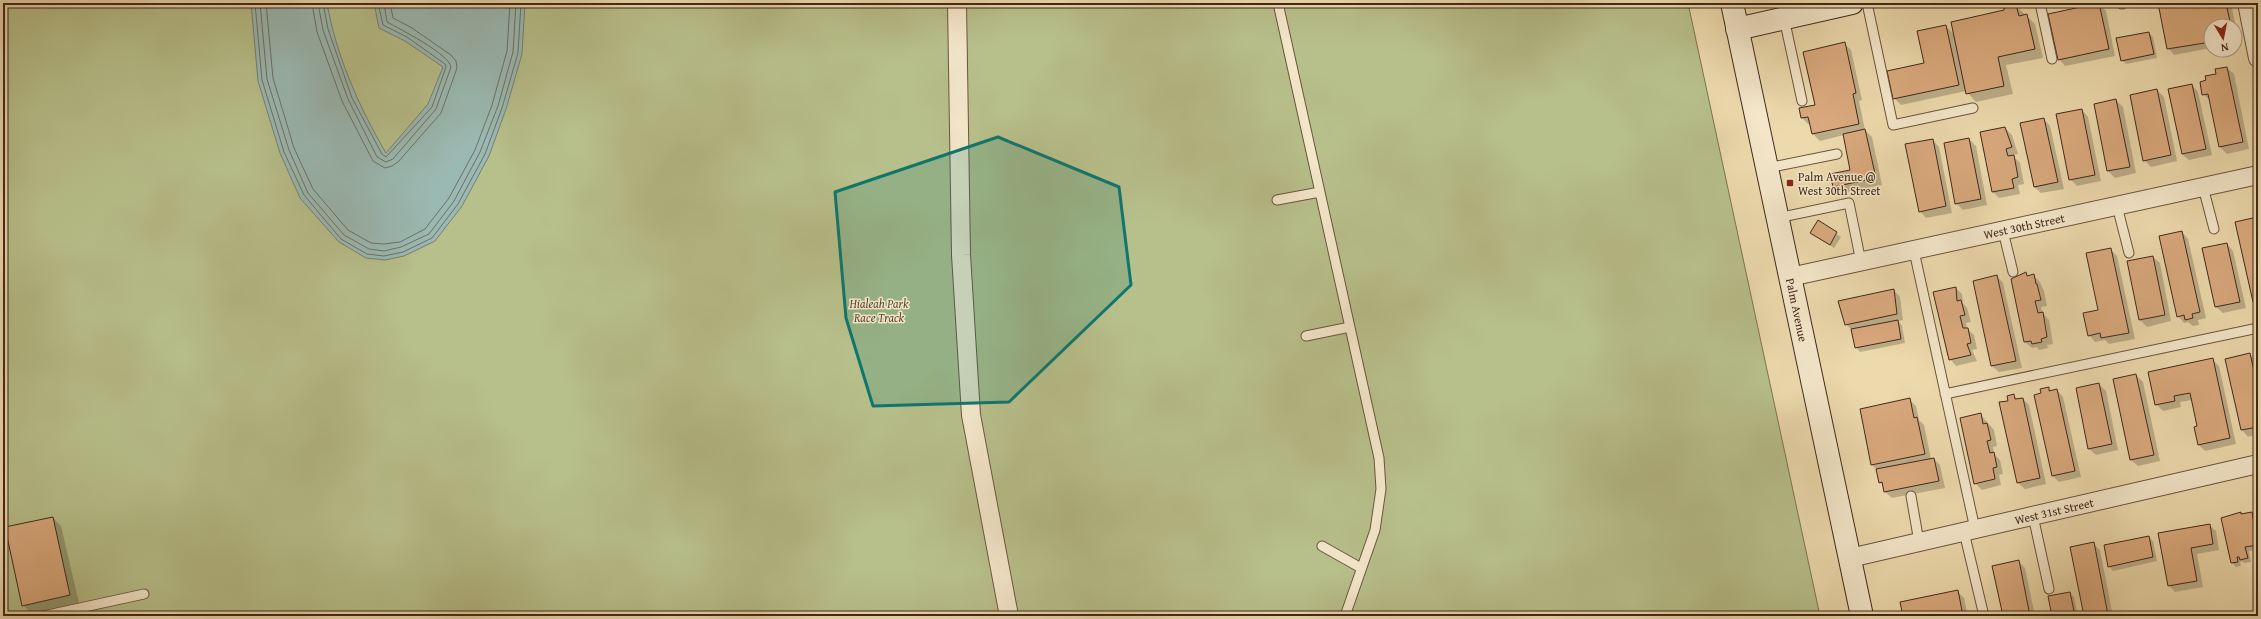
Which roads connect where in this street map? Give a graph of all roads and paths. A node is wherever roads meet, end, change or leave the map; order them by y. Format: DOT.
graph roads {
  1 [pos="957,3"];
  2 [pos="1278,3"];
  3 [pos="1732,3"];
  4 [pos="1852,3"];
  5 [pos="1867,3"];
  6 [pos="2040,3"];
  7 [pos="2247,3"];
  8 [pos="1797,9"];
  9 [pos="1737,28"];
  10 [pos="2256,40"];
  11 [pos="2258,58"];
  12 [pos="2052,60"];
  13 [pos="1802,101"];
  14 [pos="1973,108"];
  15 [pos="1837,154"];
  16 [pos="1767,168"];
  17 [pos="2258,175"];
  18 [pos="2203,188"];
  19 [pos="1320,192"];
  20 [pos="1277,200"];
  21 [pos="2117,206"];
  22 [pos="1778,218"];
  23 [pos="2214,229"];
  24 [pos="2003,231"];
  25 [pos="1914,251"];
  26 [pos="2129,253"];
  27 [pos="1861,262"];
  28 [pos="2013,272"];
  29 [pos="1790,278"];
  30 [pos="1350,327"];
  31 [pos="2258,328"];
  32 [pos="1306,336"];
  33 [pos="1945,394"];
  34 [pos="2258,464"];
  35 [pos="1911,496"];
  36 [pos="2033,516"];
  37 [pos="1970,530"];
  38 [pos="1919,542"];
  39 [pos="1322,546"];
  40 [pos="1850,558"];
  41 [pos="1361,568"];
  42 [pos="2049,589"];
  43 [pos="144,594"];
  44 [pos="44,616"];
  45 [pos="1009,616"];
  46 [pos="1345,616"];
  47 [pos="1862,616"];
  48 [pos="1984,616"];
  1 -- 45 [label="street"];
  2 -- 19 [label="lane"];
  3 -- 9 [label="main road, Palm Avenue"];
  4 -- 8 [label="main road"];
  5 -- 14 [label="lane"];
  6 -- 12 [label="lane"];
  7 -- 10 [label="street"];
  8 -- 9 [label="main road"];
  8 -- 13 [label="lane"];
  9 -- 16 [label="main road, Palm Avenue"];
  10 -- 11 [label="street"];
  15 -- 16 [label="lane"];
  16 -- 22 [label="main road, Palm Avenue"];
  17 -- 18 [label="street, West 30th Street"];
  18 -- 21 [label="street, West 30th Street"];
  18 -- 23 [label="lane"];
  19 -- 20 [label="lane"];
  19 -- 30 [label="lane"];
  21 -- 24 [label="street, West 30th Street"];
  21 -- 26 [label="lane"];
  22 -- 27 [label="lane"];
  22 -- 29 [label="main road, Palm Avenue"];
  24 -- 25 [label="street, West 30th Street"];
  24 -- 28 [label="lane"];
  25 -- 27 [label="street, West 30th Street"];
  25 -- 33 [label="lane"];
  27 -- 29 [label="street, West 30th Street"];
  29 -- 40 [label="main road, Palm Avenue"];
  30 -- 32 [label="lane"];
  30 -- 41 [label="lane"];
  31 -- 33 [label="lane"];
  33 -- 37 [label="lane"];
  34 -- 36 [label="street, West 31st Street"];
  35 -- 38 [label="lane"];
  36 -- 37 [label="street, West 31st Street"];
  36 -- 42 [label="lane"];
  37 -- 38 [label="street, West 31st Street"];
  37 -- 48 [label="lane"];
  38 -- 40 [label="street, West 31st Street"];
  39 -- 41 [label="lane"];
  40 -- 47 [label="main road, Palm Avenue"];
  41 -- 46 [label="lane"];
  43 -- 44 [label="lane"];
}
